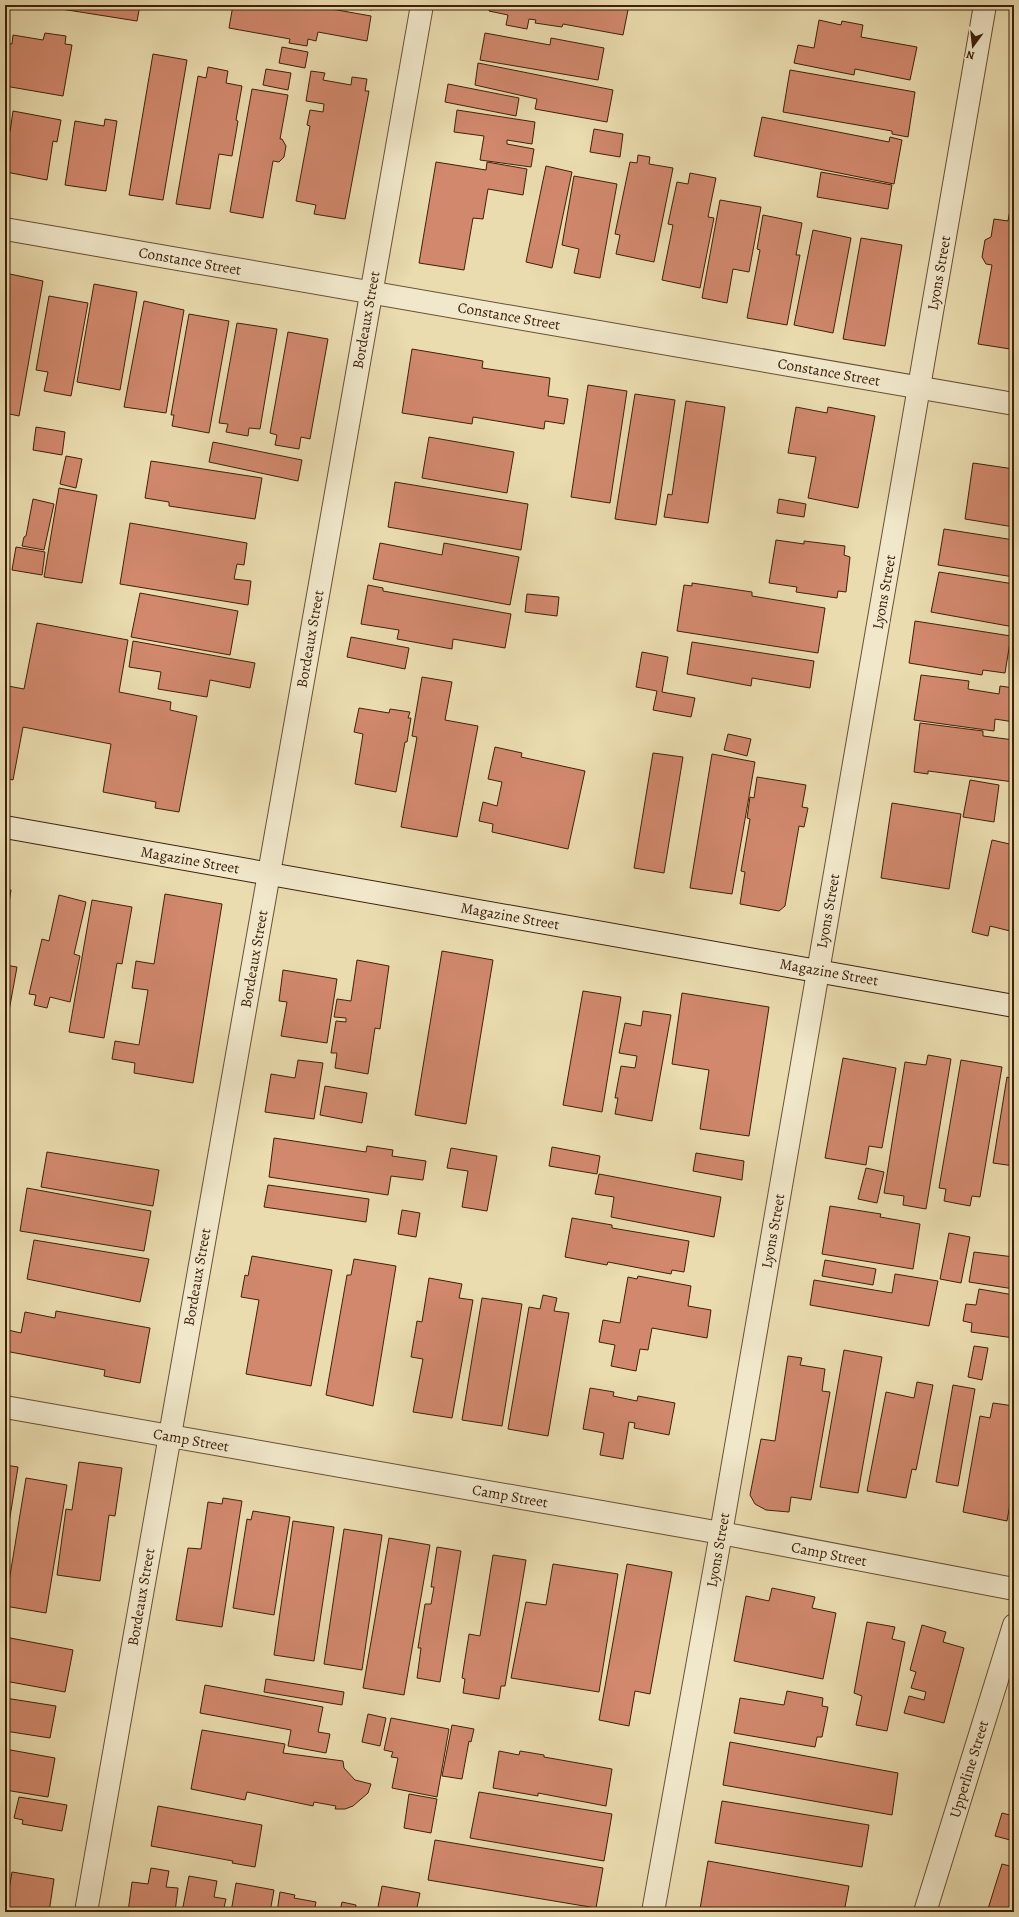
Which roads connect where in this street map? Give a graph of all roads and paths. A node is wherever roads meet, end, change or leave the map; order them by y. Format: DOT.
graph roads {
  1 [pos="422,5"];
  2 [pos="986,5"];
  3 [pos="5,229"];
  4 [pos="371,292"];
  5 [pos="919,388"];
  6 [pos="1014,404"];
  7 [pos="5,827"];
  8 [pos="269,874"];
  9 [pos="818,970"];
  10 [pos="1014,1006"];
  11 [pos="5,1407"];
  12 [pos="169,1436"];
  13 [pos="721,1533"];
  14 [pos="1014,1589"];
  15 [pos="1014,1625"];
  16 [pos="86,1912"];
  17 [pos="653,1912"];
  18 [pos="925,1912"];
  1 -- 4 [label="street, Bordeaux Street"];
  2 -- 5 [label="street, Lyons Street"];
  3 -- 4 [label="street, Constance Street"];
  4 -- 5 [label="street, Constance Street"];
  4 -- 8 [label="street, Bordeaux Street"];
  5 -- 6 [label="street, Constance Street"];
  5 -- 9 [label="street, Lyons Street"];
  7 -- 8 [label="street, Magazine Street"];
  8 -- 9 [label="street, Magazine Street"];
  8 -- 12 [label="street, Bordeaux Street"];
  9 -- 10 [label="street, Magazine Street"];
  9 -- 13 [label="street, Lyons Street"];
  11 -- 12 [label="street, Camp Street"];
  12 -- 13 [label="street, Camp Street"];
  12 -- 16 [label="street, Bordeaux Street"];
  13 -- 14 [label="street, Camp Street"];
  13 -- 17 [label="street, Lyons Street"];
  15 -- 18 [label="street, Upperline Street"];
}
